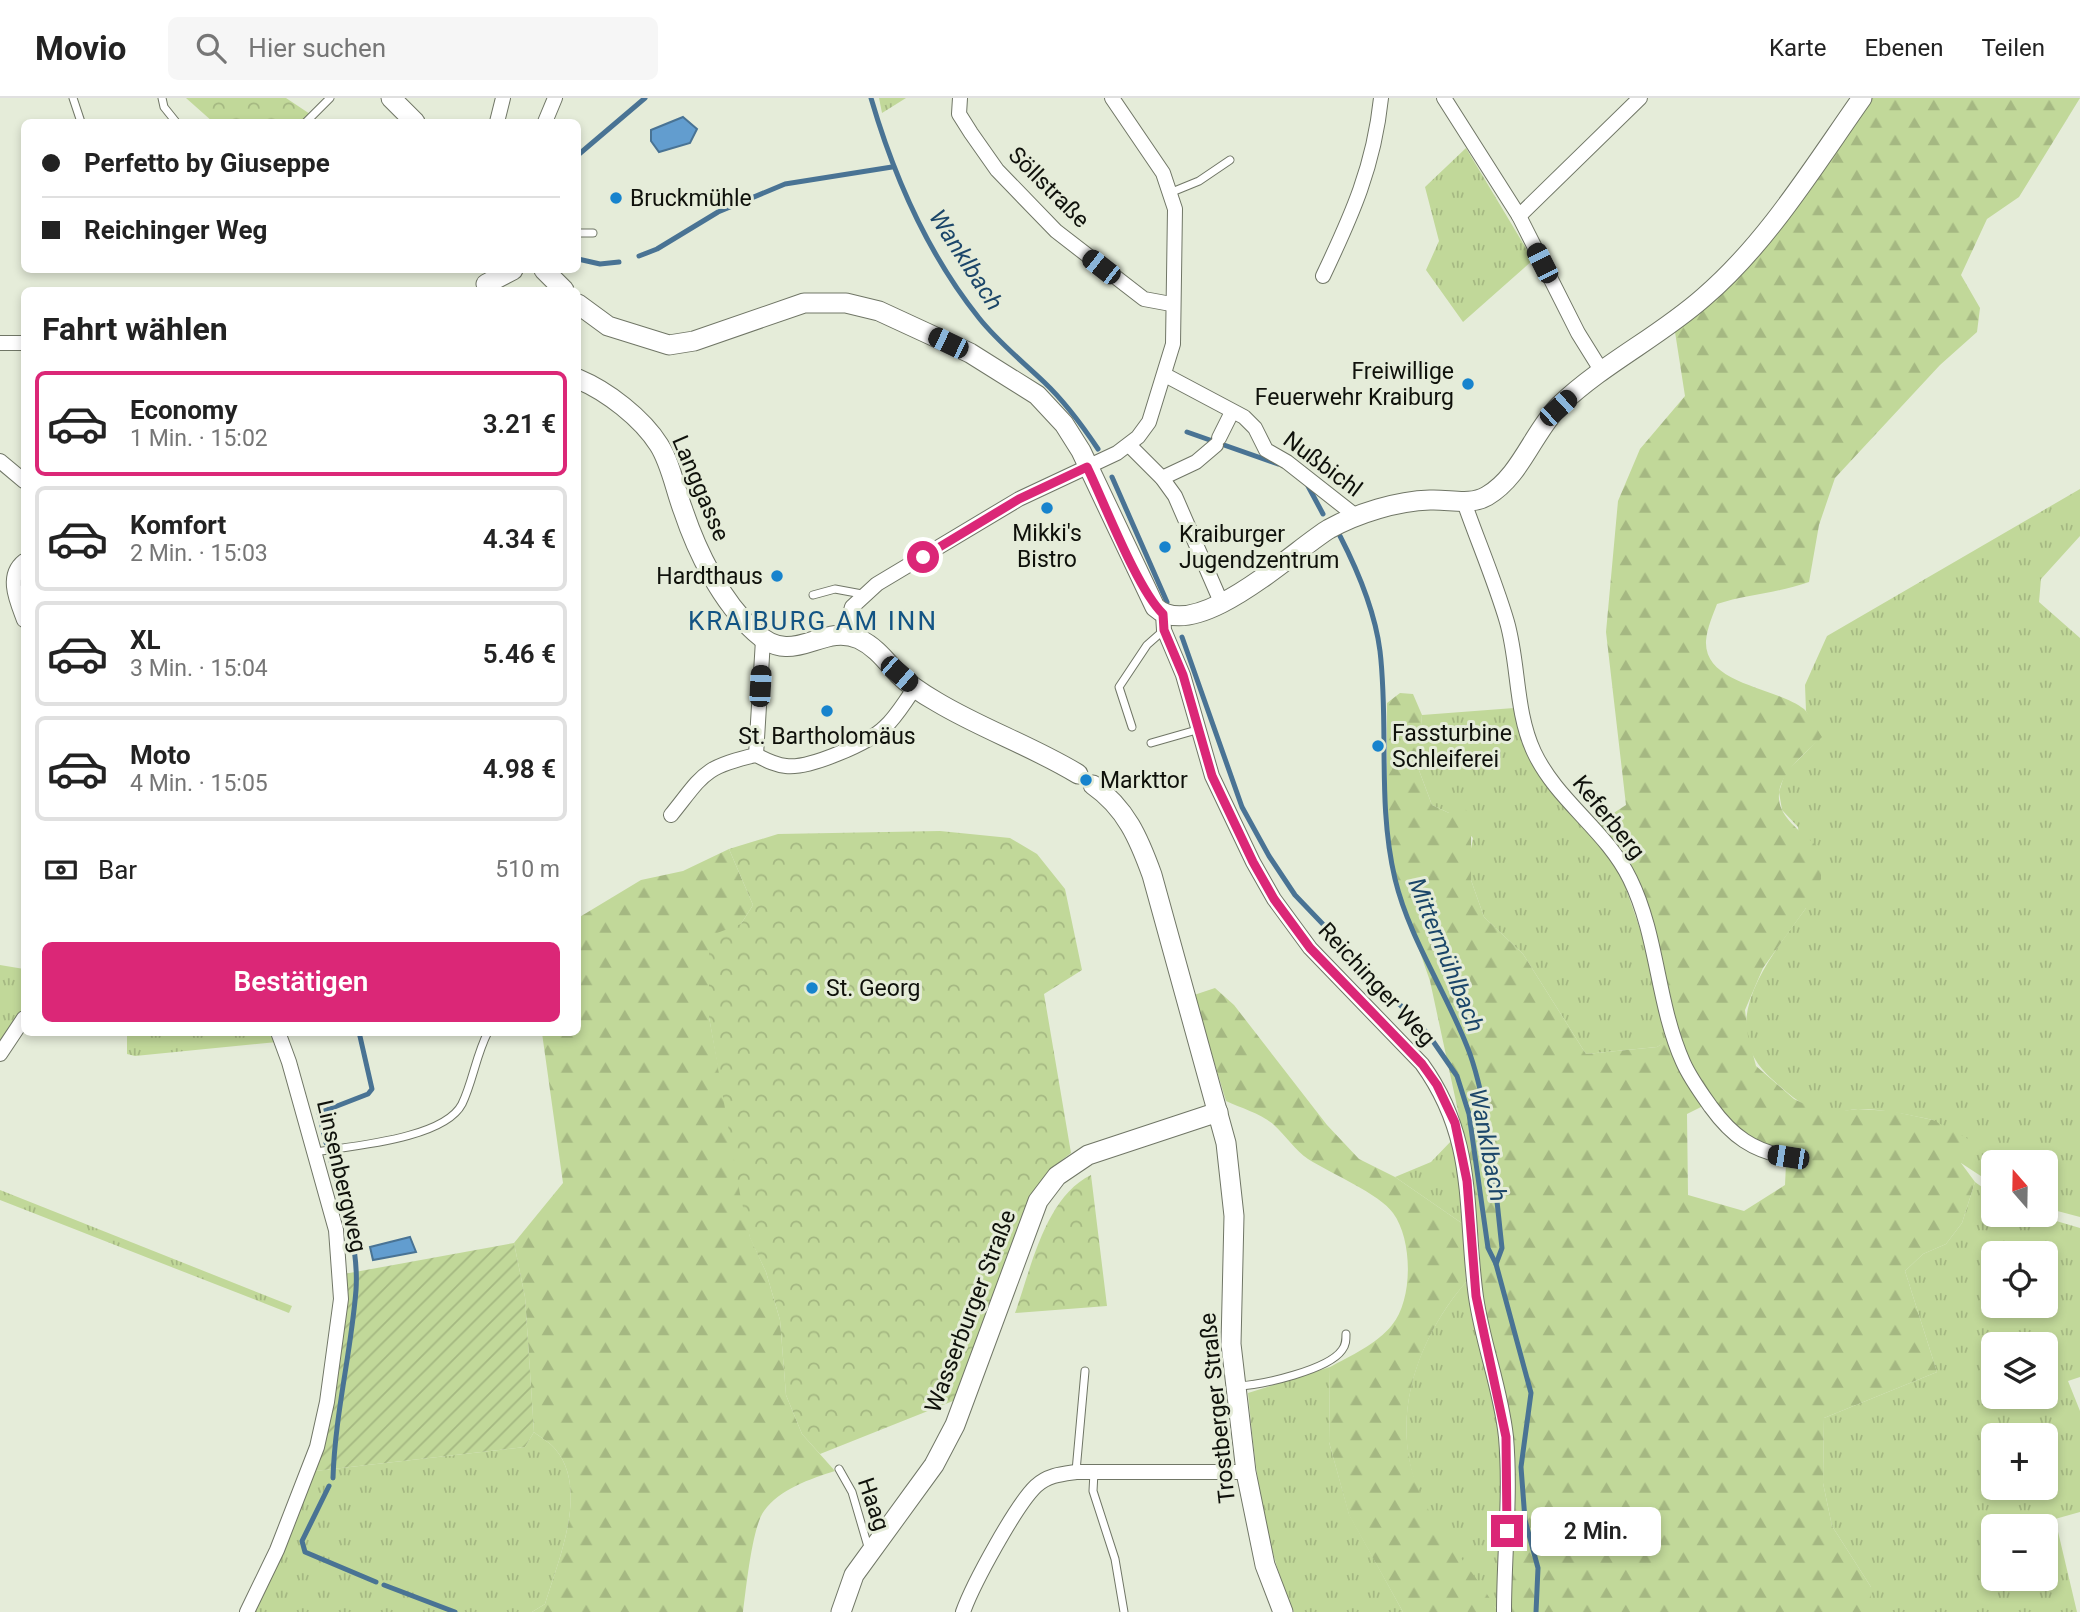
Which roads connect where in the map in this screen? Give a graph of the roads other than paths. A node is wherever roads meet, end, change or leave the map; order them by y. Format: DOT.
graph roads {
  1 [pos="73,98"];
  2 [pos="162,98"];
  3 [pos="330,98"];
  4 [pos="391,98"];
  5 [pos="503,98"];
  6 [pos="555,98"];
  7 [pos="960,98"];
  8 [pos="1112,98"];
  9 [pos="1381,98"];
  10 [pos="1444,98"];
  11 [pos="1640,98"];
  12 [pos="1862,98"];
  13 [pos="80,119"];
  14 [pos="174,119"];
  15 [pos="309,119"];
  16 [pos="412,119"];
  17 [pos="498,119"];
  18 [pos="546,119"];
  19 [pos="1230,160"];
  20 [pos="1172,192"];
  21 [pos="1519,216"];
  22 [pos="581,233"];
  23 [pos="593,233"];
  24 [pos="507,273"];
  25 [pos="547,273"];
  26 [pos="1324,276"];
  27 [pos="484,284"];
  28 [pos="561,287"];
  29 [pos="1171,304"];
  30 [pos="581,306"];
  31 [pos="0,343"];
  32 [pos="21,343"];
  33 [pos="1601,370"];
  34 [pos="1165,375"];
  35 [pos="581,381"];
  36 [pos="1233,412"];
  37 [pos="1129,445"];
  38 [pos="0,461"];
  39 [pos="1087,467"];
  40 [pos="21,478"];
  41 [pos="1163,478"];
  42 [pos="1464,502"];
  43 [pos="1357,517"];
  44 [pos="21,566"];
  45 [pos="862,594"];
  46 [pos="813,595"];
  47 [pos="1222,601"];
  48 [pos="21,609"];
  49 [pos="1163,622"];
  50 [pos="844,635"];
  51 [pos="763,640"];
  52 [pos="915,688"];
  53 [pos="1132,727"];
  54 [pos="1200,729"];
  55 [pos="1151,743"];
  56 [pos="757,755"];
  57 [pos="671,815"];
  58 [pos="21,1022"];
  59 [pos="279,1036"];
  60 [pos="487,1036"];
  61 [pos="0,1054"];
  62 [pos="1218,1112"];
  63 [pos="315,1152"];
  64 [pos="1788,1157"];
  65 [pos="1346,1334"];
  66 [pos="1085,1371"];
  67 [pos="1236,1386"];
  68 [pos="838,1469"];
  69 [pos="1076,1472"];
  70 [pos="1094,1472"];
  71 [pos="1245,1472"];
  72 [pos="871,1554"];
  73 [pos="247,1612"];
  74 [pos="841,1612"];
  75 [pos="963,1612"];
  76 [pos="1124,1612"];
  77 [pos="1283,1612"];
  78 [pos="1504,1612"];
  1 -- 13 [label="lane"];
  2 -- 14 [label="lane"];
  3 -- 15 [label="lane"];
  4 -- 16 [label="main road"];
  5 -- 17 [label="street"];
  6 -- 18 [label="street"];
  7 -- 29 [label="street, Söllstraße"];
  8 -- 20 [label="street"];
  9 -- 26 [label="street"];
  10 -- 21 [label="street"];
  11 -- 21 [label="street"];
  12 -- 33 [label="main road"];
  19 -- 20 [label="lane"];
  20 -- 29 [label="street"];
  21 -- 33 [label="street"];
  22 -- 23 [label="lane"];
  24 -- 27 [label="main road"];
  25 -- 28 [label="main road"];
  29 -- 34 [label="street"];
  30 -- 39 [label="main road"];
  31 -- 32 [label="street"];
  33 -- 42 [label="main road"];
  34 -- 36 [label="street, Nußbichl"];
  34 -- 37 [label="street"];
  35 -- 51 [label="main road, Langgasse"];
  36 -- 41 [label="street"];
  36 -- 43 [label="street, Nußbichl"];
  37 -- 39 [label="street"];
  37 -- 41 [label="street"];
  38 -- 40 [label="street"];
  39 -- 45 [label="street"];
  39 -- 49 [label="main road"];
  41 -- 47 [label="street"];
  42 -- 43 [label="main road"];
  42 -- 64 [label="street, Keferberg"];
  43 -- 47 [label="main road"];
  44 -- 48 [label="street"];
  45 -- 46 [label="lane"];
  45 -- 50 [label="street"];
  47 -- 49 [label="main road"];
  49 -- 53 [label="lane"];
  49 -- 54 [label="street, Reichinger Weg"];
  50 -- 51 [label="main road"];
  50 -- 52 [label="main road, Trostberger Straße"];
  51 -- 56 [label="street"];
  52 -- 56 [label="street"];
  52 -- 62 [label="main road, Trostberger Straße"];
  54 -- 55 [label="lane"];
  54 -- 78 [label="street, Reichinger Weg"];
  56 -- 57 [label="street"];
  58 -- 61 [label="street"];
  59 -- 63 [label="street, Linsenbergweg"];
  60 -- 63 [label="lane"];
  62 -- 67 [label="main road, Trostberger Straße"];
  62 -- 72 [label="main road, Wasserburger Straße"];
  63 -- 73 [label="street, Linsenbergweg"];
  65 -- 67 [label="lane"];
  66 -- 69 [label="lane"];
  67 -- 71 [label="main road, Trostberger Straße"];
  68 -- 72 [label="lane, Haag"];
  69 -- 70 [label="street"];
  69 -- 75 [label="street"];
  70 -- 71 [label="street"];
  70 -- 76 [label="lane"];
  71 -- 77 [label="main road, Trostberger Straße"];
  72 -- 74 [label="main road, Wasserburger Straße"];
}
